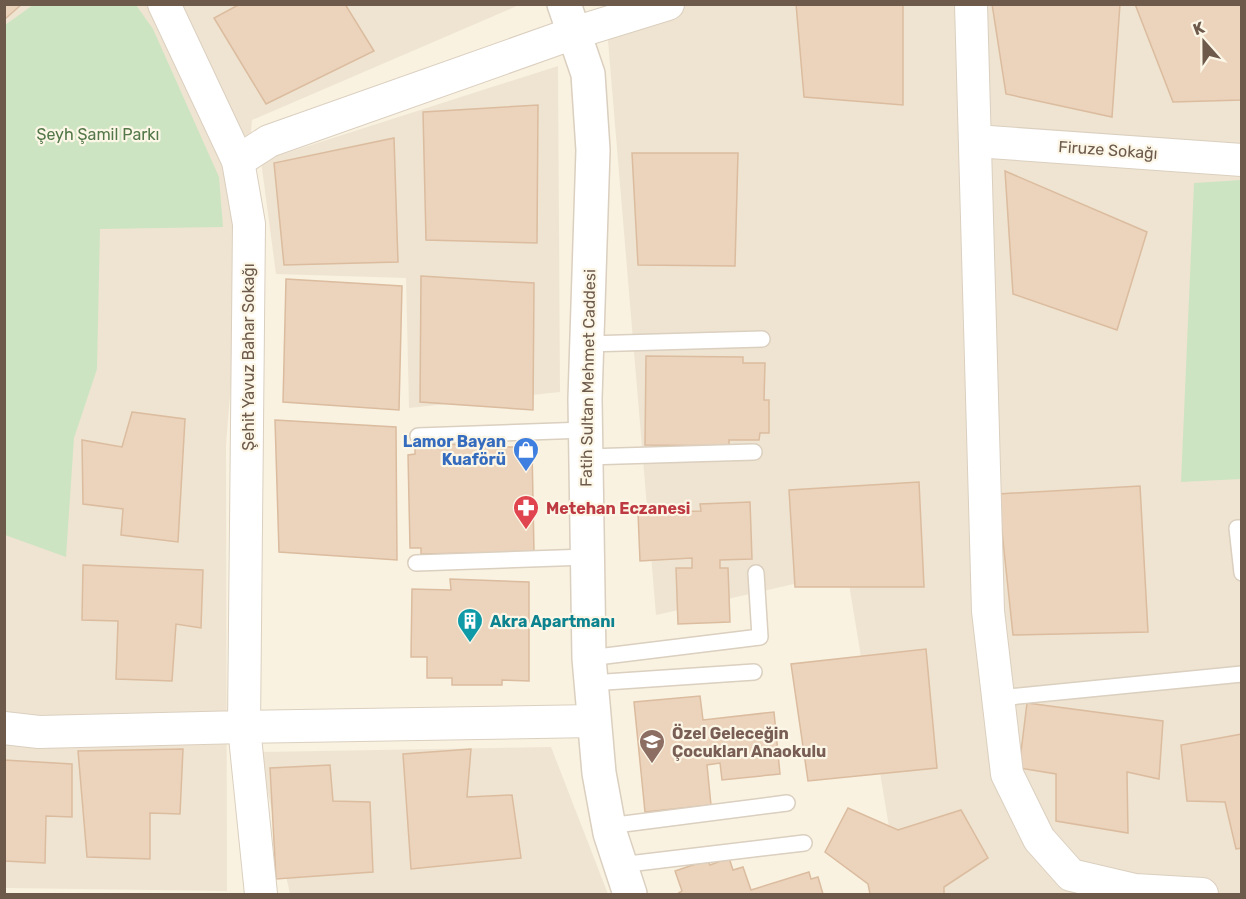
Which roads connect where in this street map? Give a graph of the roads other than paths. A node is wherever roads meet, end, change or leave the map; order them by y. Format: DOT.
graph roads {
  1 [pos="164,4"];
  2 [pos="668,4"];
  3 [pos="971,4"];
  4 [pos="569,19"];
  5 [pos="975,141"];
  6 [pos="1242,160"];
  7 [pos="238,161"];
  8 [pos="762,339"];
  9 [pos="587,344"];
  10 [pos="418,436"];
  11 [pos="586,443"];
  12 [pos="754,452"];
  13 [pos="1242,528"];
  14 [pos="587,557"];
  15 [pos="416,563"];
  16 [pos="756,573"];
  17 [pos="1242,573"];
  18 [pos="590,670"];
  19 [pos="754,672"];
  20 [pos="1242,674"];
  21 [pos="999,698"];
  22 [pos="594,721"];
  23 [pos="244,727"];
  24 [pos="4,728"];
  25 [pos="787,803"];
  26 [pos="608,826"];
  27 [pos="804,843"];
  28 [pos="625,880"];
  29 [pos="261,894"];
  30 [pos="1202,894"];
  1 -- 7 [label="street, Şehit Yavuz Bahar Sokağı"];
  2 -- 4 [label="street"];
  3 -- 5 [label="street"];
  4 -- 7 [label="street"];
  4 -- 9 [label="street, Fatih Sultan Mehmet Caddesi"];
  5 -- 6 [label="street, Firuze Sokağı"];
  5 -- 21 [label="street"];
  7 -- 23 [label="street, Şehit Yavuz Bahar Sokağı"];
  8 -- 9 [label="lane"];
  9 -- 11 [label="street, Fatih Sultan Mehmet Caddesi"];
  10 -- 11 [label="lane"];
  11 -- 12 [label="lane"];
  11 -- 14 [label="street, Fatih Sultan Mehmet Caddesi"];
  13 -- 17 [label="lane"];
  14 -- 15 [label="lane"];
  14 -- 18 [label="street, Fatih Sultan Mehmet Caddesi"];
  16 -- 18 [label="lane"];
  18 -- 19 [label="lane"];
  18 -- 22 [label="street, Fatih Sultan Mehmet Caddesi"];
  20 -- 21 [label="lane"];
  21 -- 30 [label="street"];
  22 -- 23 [label="street"];
  22 -- 26 [label="street, Fatih Sultan Mehmet Caddesi"];
  23 -- 24 [label="street"];
  23 -- 29 [label="street, Şehit Yavuz Bahar Sokağı"];
  25 -- 26 [label="lane"];
  26 -- 28 [label="street, Fatih Sultan Mehmet Caddesi"];
  27 -- 28 [label="lane"];
}
